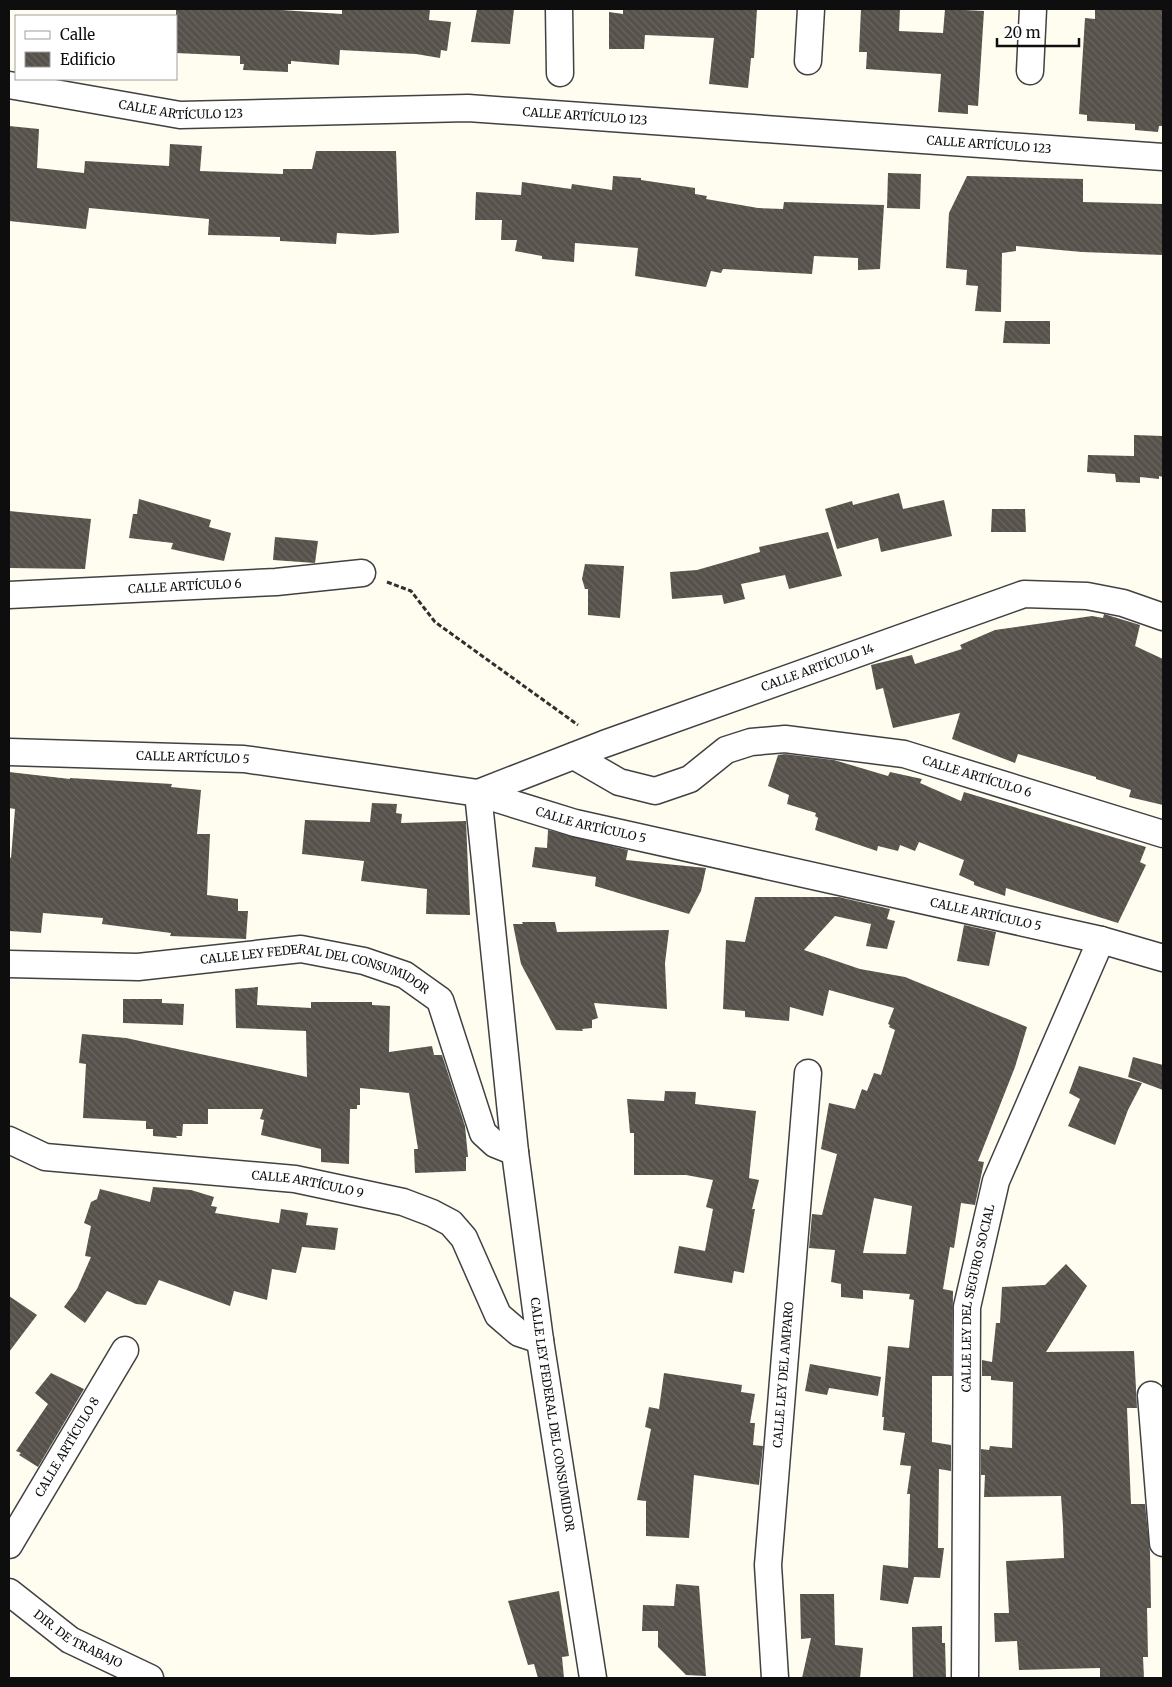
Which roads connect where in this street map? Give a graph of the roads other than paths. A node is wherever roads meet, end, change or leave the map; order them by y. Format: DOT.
graph roads {
  1 [pos="559,9"];
  2 [pos="811,9"];
  3 [pos="1033,9"];
  4 [pos="808,61"];
  5 [pos="1030,71"];
  6 [pos="560,72"];
  7 [pos="9,85"];
  8 [pos="1163,157"];
  9 [pos="362,572"];
  10 [pos="9,595"];
  11 [pos="1163,617"];
  12 [pos="9,752"];
  13 [pos="574,756"];
  14 [pos="478,792"];
  15 [pos="1163,834"];
  16 [pos="1101,940"];
  17 [pos="1163,958"];
  18 [pos="9,964"];
  19 [pos="808,1073"];
  20 [pos="9,1140"];
  21 [pos="515,1152"];
  22 [pos="540,1340"];
  23 [pos="125,1350"];
  24 [pos="1151,1395"];
  25 [pos="1163,1543"];
  26 [pos="9,1545"];
  27 [pos="9,1592"];
  28 [pos="150,1678"];
  29 [pos="593,1678"];
  30 [pos="775,1678"];
  31 [pos="965,1678"];
  1 -- 6 [label="street"];
  2 -- 4 [label="street"];
  3 -- 5 [label="street"];
  7 -- 8 [label="street, CALLE ARTÍCULO 123"];
  9 -- 10 [label="street, CALLE ARTÍCULO 6"];
  11 -- 13 [label="street, CALLE ARTÍCULO 14"];
  12 -- 14 [label="street, CALLE ARTÍCULO 5"];
  13 -- 14 [label="street, CALLE ARTÍCULO 14"];
  13 -- 15 [label="street, CALLE ARTÍCULO 6"];
  14 -- 16 [label="street, CALLE ARTÍCULO 5"];
  14 -- 21 [label="street, CALLE LEY FEDERAL DEL CONSUMIDOR"];
  16 -- 17 [label="street, CALLE ARTÍCULO 5"];
  16 -- 31 [label="street, CALLE LEY DEL SEGURO SOCIAL"];
  18 -- 21 [label="street, CALLE LEY FEDERAL DEL CONSUMIDOR"];
  19 -- 30 [label="street, CALLE LEY DEL AMPARO"];
  20 -- 22 [label="street, CALLE ARTÍCULO 9"];
  21 -- 22 [label="street, CALLE LEY FEDERAL DEL CONSUMIDOR"];
  22 -- 29 [label="street, CALLE LEY FEDERAL DEL CONSUMIDOR"];
  23 -- 26 [label="street, CALLE ARTÍCULO 8"];
  24 -- 25 [label="street"];
  27 -- 28 [label="street, DIR. DE TRABAJO"];
}
